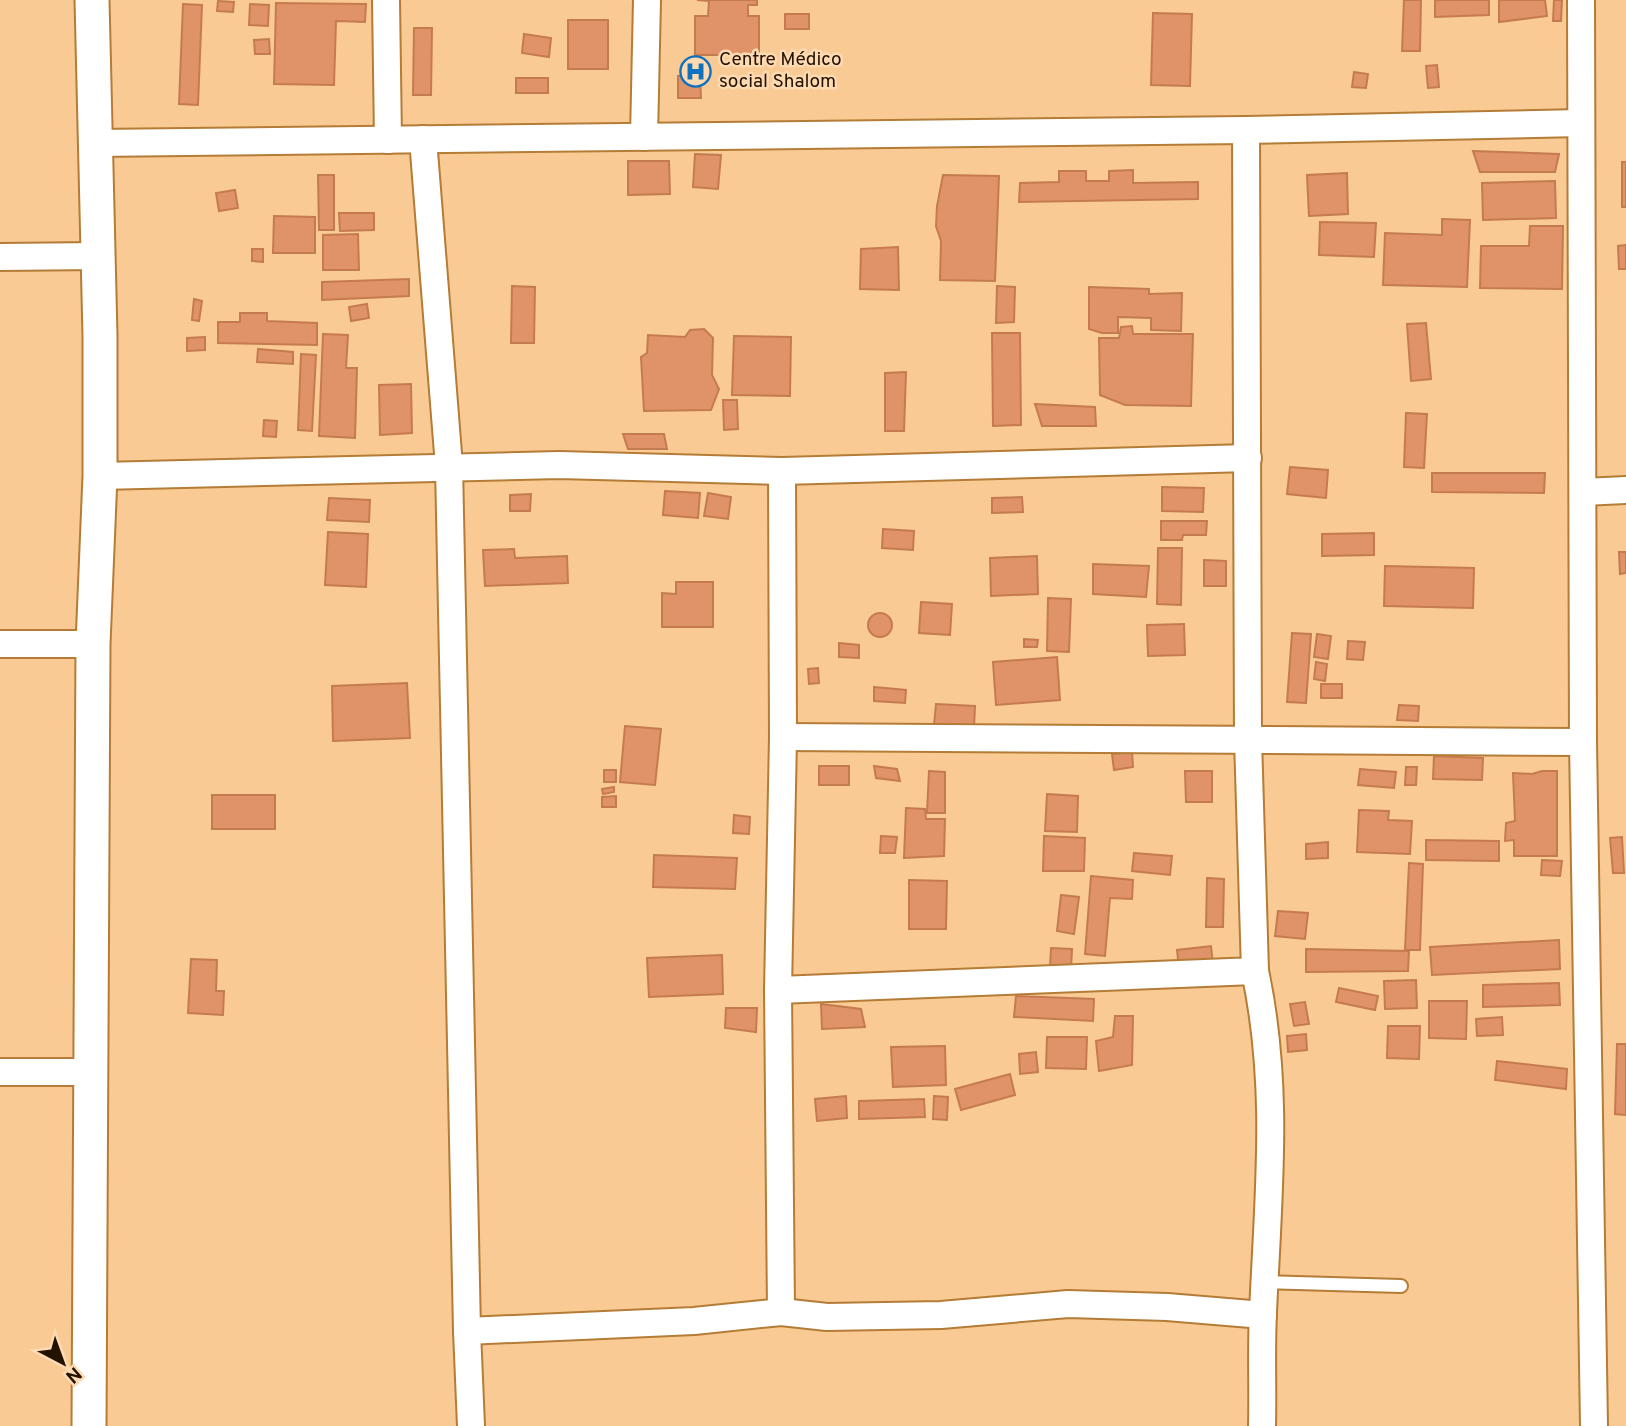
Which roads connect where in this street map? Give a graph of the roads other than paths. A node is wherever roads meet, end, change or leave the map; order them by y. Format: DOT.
graph roads {
  1 [pos="92,0"];
  2 [pos="386,0"];
  3 [pos="647,0"];
  4 [pos="1581,0"];
  5 [pos="1581,123"];
  6 [pos="1246,130"];
  7 [pos="645,137"];
  8 [pos="423,139"];
  9 [pos="388,140"];
  10 [pos="95,143"];
  11 [pos="98,256"];
  12 [pos="0,257"];
  13 [pos="1248,458"];
  14 [pos="449,466"];
  15 [pos="782,471"];
  16 [pos="100,476"];
  17 [pos="1626,490"];
  18 [pos="1583,492"];
  19 [pos="0,644"];
  20 [pos="93,644"];
  21 [pos="783,737"];
  22 [pos="1248,739"];
  23 [pos="1583,743"];
  24 [pos="1255,971"];
  25 [pos="778,990"];
  26 [pos="0,1072"];
  27 [pos="92,1072"];
  28 [pos="1265,1282"];
  29 [pos="1401,1286"];
  30 [pos="781,1312"];
  31 [pos="1263,1315"];
  32 [pos="467,1331"];
  33 [pos="89,1426"];
  34 [pos="471,1426"];
  35 [pos="1262,1426"];
  36 [pos="1594,1426"];
  1 -- 10 [label="street"];
  2 -- 9 [label="street"];
  3 -- 7 [label="street"];
  4 -- 5 [label="street"];
  5 -- 6 [label="street"];
  5 -- 18 [label="street"];
  6 -- 7 [label="street"];
  6 -- 13 [label="street"];
  7 -- 8 [label="street"];
  8 -- 9 [label="street"];
  8 -- 14 [label="street"];
  9 -- 10 [label="street"];
  10 -- 11 [label="street"];
  11 -- 12 [label="street"];
  11 -- 16 [label="street"];
  13 -- 15 [label="street"];
  13 -- 22 [label="street"];
  14 -- 15 [label="street"];
  14 -- 16 [label="street"];
  14 -- 32 [label="street"];
  15 -- 21 [label="street"];
  16 -- 20 [label="street"];
  17 -- 18 [label="street"];
  18 -- 23 [label="street"];
  19 -- 20 [label="street"];
  20 -- 27 [label="street"];
  21 -- 22 [label="street"];
  21 -- 25 [label="street"];
  22 -- 23 [label="street"];
  22 -- 24 [label="street"];
  23 -- 36 [label="street"];
  24 -- 25 [label="street"];
  24 -- 28 [label="street"];
  25 -- 30 [label="street"];
  26 -- 27 [label="street"];
  27 -- 33 [label="street"];
  28 -- 29 [label="lane"];
  28 -- 31 [label="street"];
  30 -- 31 [label="street"];
  30 -- 32 [label="street"];
  31 -- 35 [label="street"];
  32 -- 34 [label="street"];
}
